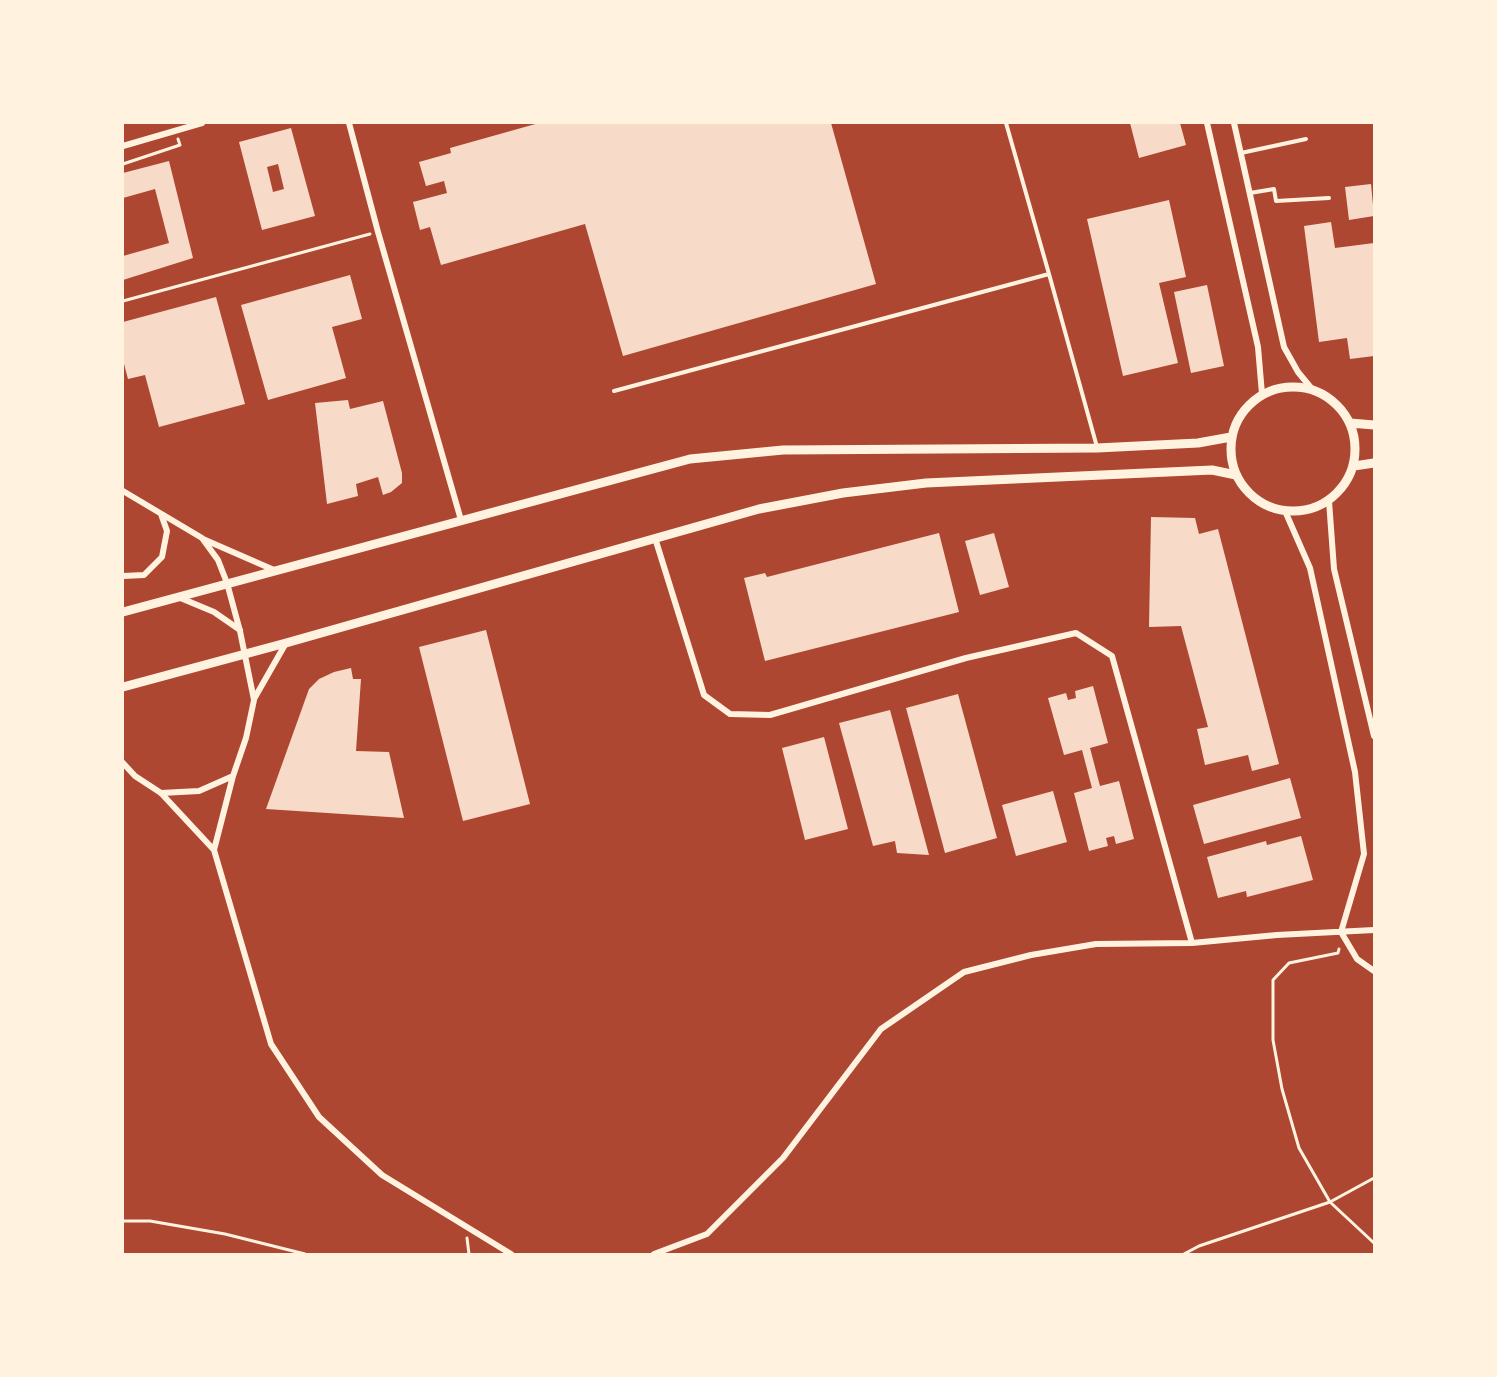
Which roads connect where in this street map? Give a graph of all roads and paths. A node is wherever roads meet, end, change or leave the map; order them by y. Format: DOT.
graph roads {
  1 [pos="202,123"];
  2 [pos="349,123"];
  3 [pos="1006,123"];
  4 [pos="1207,123"];
  5 [pos="1234,123"];
  6 [pos="176,130"];
  7 [pos="1306,139"];
  8 [pos="123,146"];
  9 [pos="1241,153"];
  10 [pos="123,164"];
  11 [pos="1250,193"];
  12 [pos="1329,198"];
  13 [pos="378,232"];
  14 [pos="1049,274"];
  15 [pos="123,301"];
  16 [pos="1312,389"];
  17 [pos="614,391"];
  18 [pos="1262,394"];
  19 [pos="1350,423"];
  20 [pos="1374,425"];
  21 [pos="1232,437"];
  22 [pos="1097,448"];
  23 [pos="1374,463"];
  24 [pos="1354,466"];
  25 [pos="1236,475"];
  26 [pos="123,491"];
  27 [pos="1329,501"];
  28 [pos="1285,511"];
  29 [pos="161,514"];
  30 [pos="461,520"];
  31 [pos="202,538"];
  32 [pos="655,538"];
  33 [pos="274,570"];
  34 [pos="123,576"];
  35 [pos="227,583"];
  36 [pos="178,597"];
  37 [pos="123,612"];
  38 [pos="240,631"];
  39 [pos="286,644"];
  40 [pos="244,655"];
  41 [pos="123,687"];
  42 [pos="254,700"];
  43 [pos="1374,736"];
  44 [pos="123,763"];
  45 [pos="232,776"];
  46 [pos="161,793"];
  47 [pos="214,850"];
  48 [pos="1374,930"];
  49 [pos="1341,932"];
  50 [pos="1192,943"];
  51 [pos="1374,971"];
  52 [pos="1374,1178"];
  53 [pos="1330,1202"];
  54 [pos="123,1221"];
  55 [pos="1374,1244"];
  56 [pos="305,1254"];
  57 [pos="511,1254"];
  58 [pos="654,1254"];
  59 [pos="1184,1254"];
  1 -- 6 [label="street"];
  2 -- 13 [label="street"];
  3 -- 14 [label="lane"];
  4 -- 18 [label="street"];
  5 -- 9 [label="street"];
  6 -- 8 [label="street"];
  6 -- 10 [label="path"];
  7 -- 9 [label="lane"];
  9 -- 11 [label="street"];
  11 -- 12 [label="lane"];
  11 -- 16 [label="street"];
  13 -- 15 [label="path"];
  13 -- 30 [label="street"];
  14 -- 17 [label="lane"];
  14 -- 22 [label="lane"];
  16 -- 18 [label="street"];
  16 -- 19 [label="street"];
  18 -- 21 [label="street"];
  19 -- 20 [label="street"];
  19 -- 24 [label="street"];
  21 -- 22 [label="street"];
  21 -- 25 [label="street"];
  22 -- 30 [label="street"];
  23 -- 24 [label="street"];
  24 -- 27 [label="street"];
  25 -- 28 [label="street"];
  25 -- 32 [label="street"];
  26 -- 29 [label="street"];
  27 -- 28 [label="street"];
  27 -- 43 [label="street"];
  28 -- 49 [label="street"];
  29 -- 31 [label="street"];
  29 -- 34 [label="street"];
  30 -- 33 [label="street"];
  31 -- 33 [label="street"];
  31 -- 35 [label="street"];
  32 -- 39 [label="street"];
  32 -- 50 [label="street"];
  33 -- 35 [label="street"];
  35 -- 36 [label="street"];
  35 -- 38 [label="street"];
  36 -- 37 [label="street"];
  36 -- 38 [label="street"];
  38 -- 40 [label="street"];
  39 -- 40 [label="street"];
  39 -- 42 [label="street"];
  40 -- 41 [label="street"];
  40 -- 42 [label="street"];
  42 -- 45 [label="street"];
  44 -- 46 [label="street"];
  45 -- 46 [label="street"];
  45 -- 47 [label="street"];
  46 -- 47 [label="street"];
  47 -- 57 [label="street"];
  48 -- 49 [label="street"];
  49 -- 50 [label="street"];
  49 -- 51 [label="street"];
  49 -- 53 [label="path"];
  50 -- 58 [label="street"];
  52 -- 53 [label="path"];
  53 -- 55 [label="path"];
  53 -- 59 [label="path"];
  54 -- 56 [label="path"];
}
